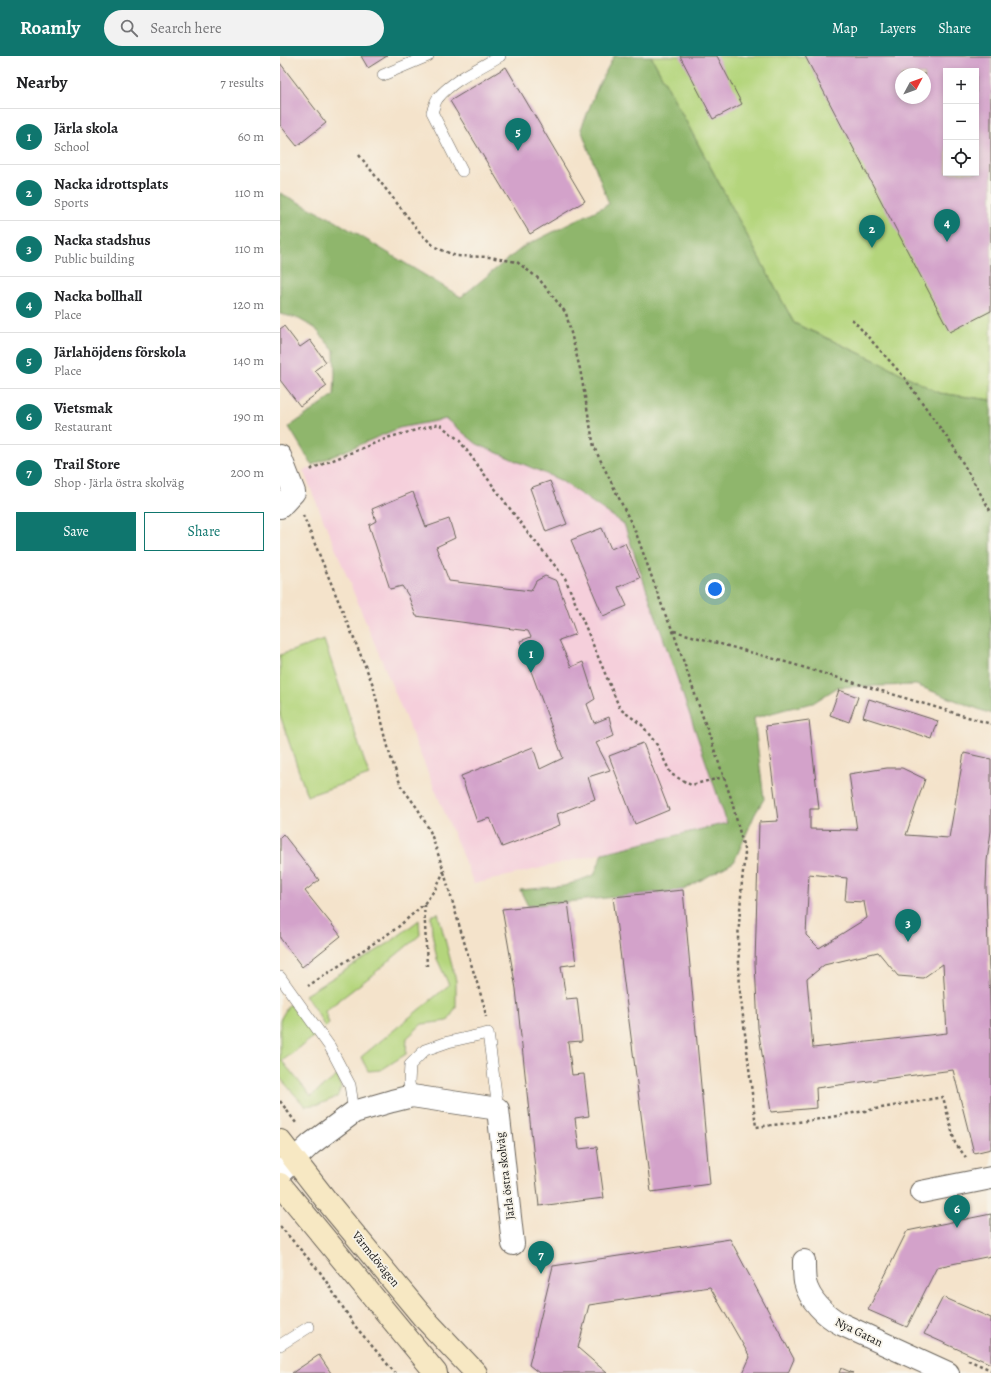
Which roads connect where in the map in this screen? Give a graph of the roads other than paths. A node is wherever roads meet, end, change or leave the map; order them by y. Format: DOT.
graph roads {
  1 [pos="428,56"];
  2 [pos="500,56"];
  3 [pos="383,75"];
  4 [pos="462,171"];
  5 [pos="280,456"];
  6 [pos="287,500"];
  7 [pos="280,977"];
  8 [pos="412,1096"];
  9 [pos="498,1109"];
  10 [pos="354,1112"];
  11 [pos="280,1141"];
  12 [pos="287,1166"];
  13 [pos="991,1178"];
  14 [pos="280,1184"];
  15 [pos="921,1192"];
  16 [pos="513,1244"];
  17 [pos="804,1261"];
  18 [pos="309,1327"];
  19 [pos="280,1346"];
  20 [pos="436,1373"];
  21 [pos="476,1373"];
  22 [pos="948,1373"];
  1 -- 3 [label="lane"];
  2 -- 4 [label="lane"];
  5 -- 6 [label="street"];
  7 -- 10 [label="lane"];
  8 -- 9 [label="street"];
  8 -- 9 [label="lane, Järla östra skolväg"];
  8 -- 10 [label="street"];
  9 -- 16 [label="street, Järla östra skolväg"];
  10 -- 12 [label="street"];
  11 -- 12 [label="main road, Värmdövägen"];
  12 -- 21 [label="main road, Värmdövägen"];
  13 -- 15 [label="street"];
  14 -- 20 [label="main road"];
  17 -- 22 [label="street, Nya Gatan"];
  18 -- 19 [label="lane"];
}
